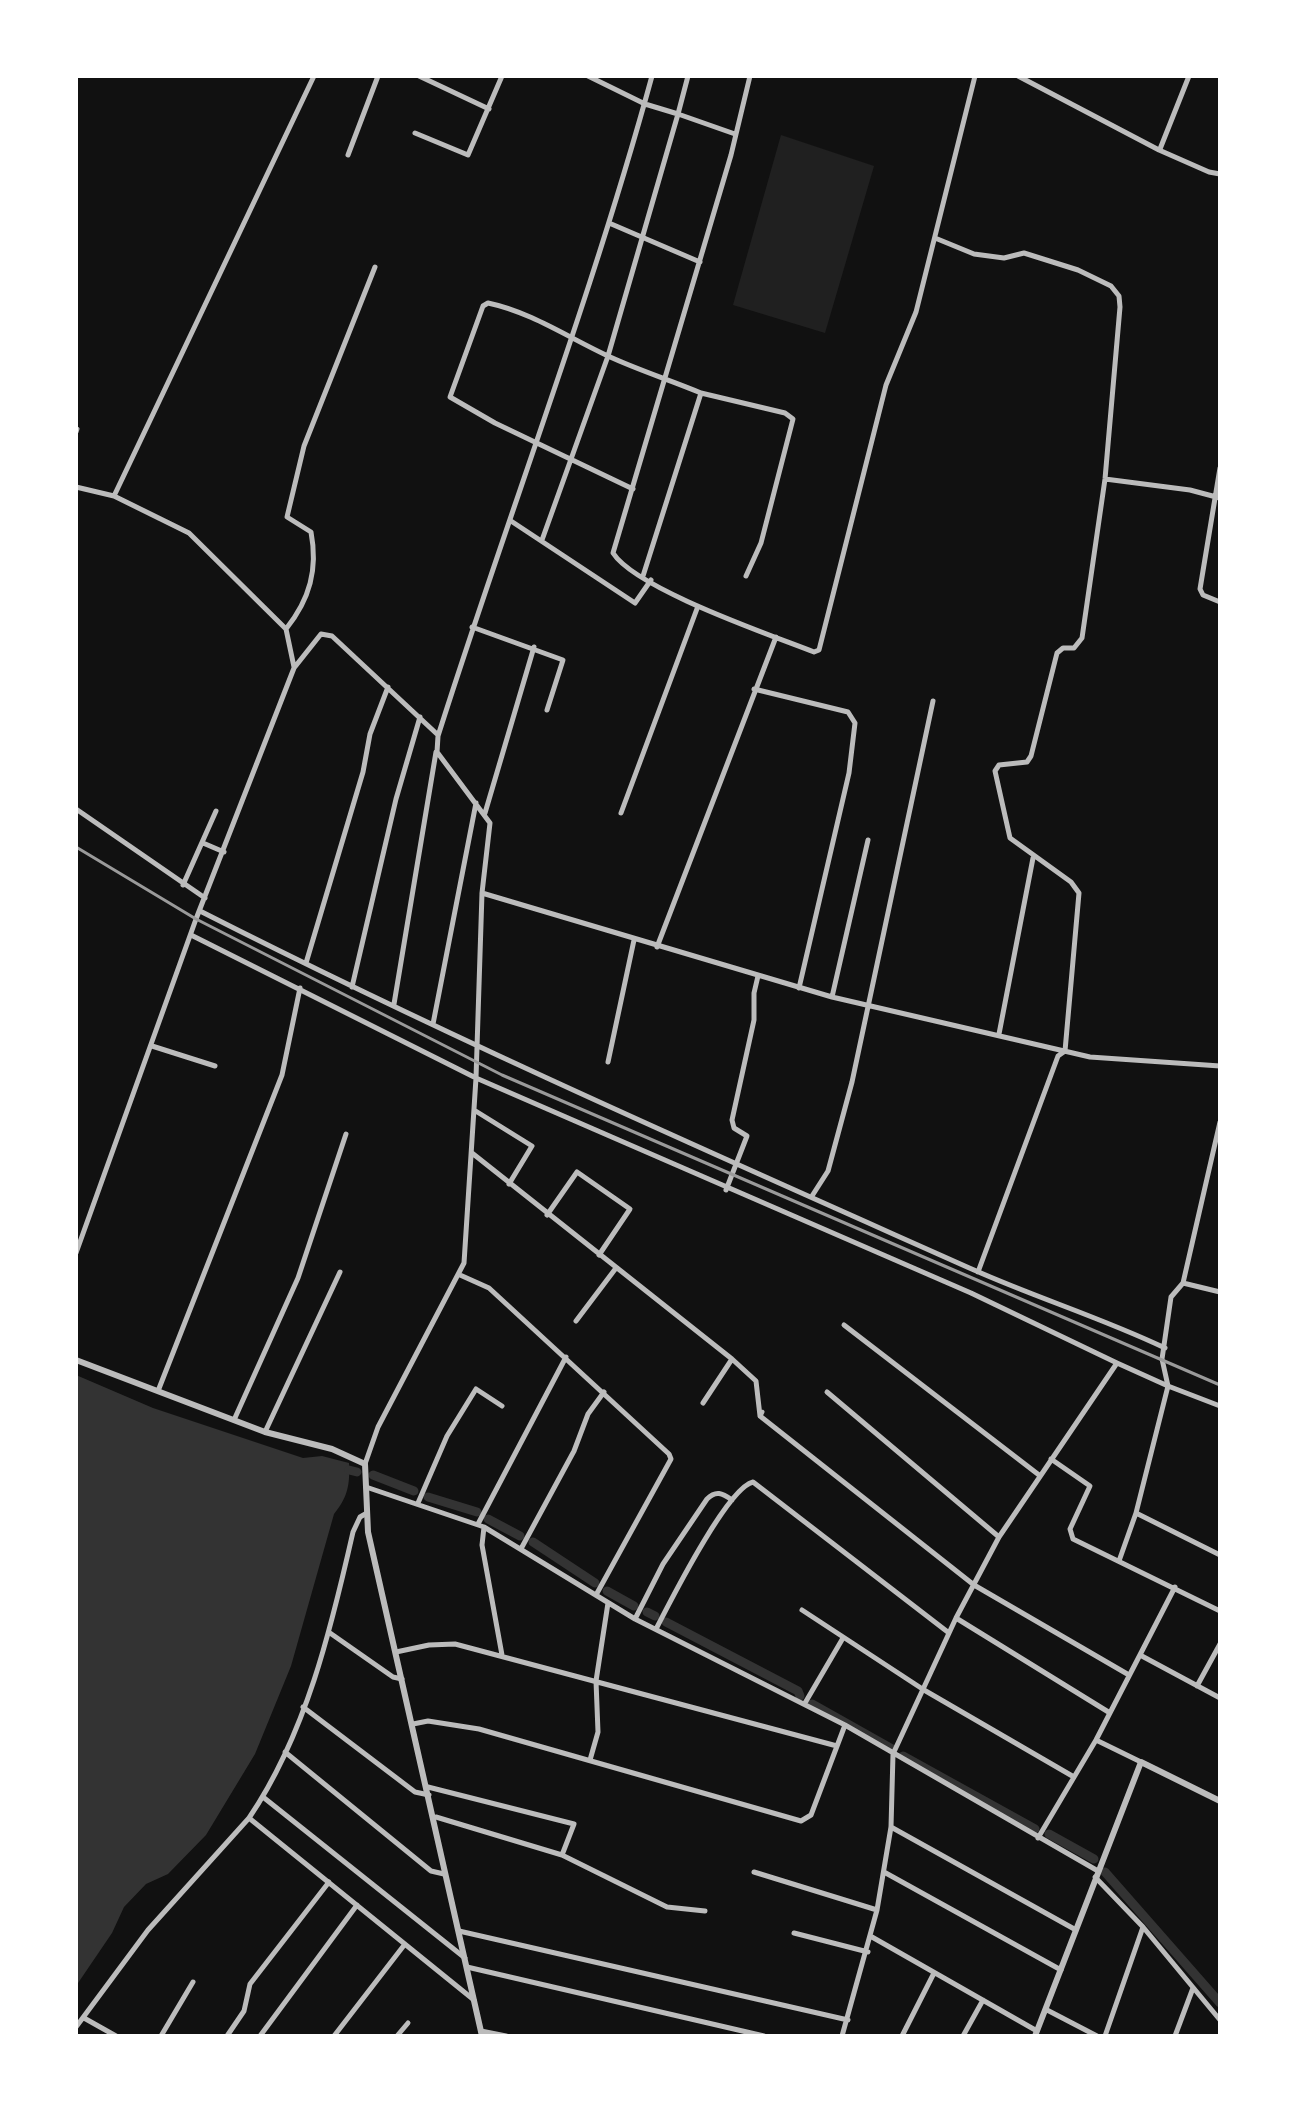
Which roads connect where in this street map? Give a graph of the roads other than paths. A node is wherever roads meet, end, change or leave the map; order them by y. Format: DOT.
graph roads {
  1 [pos="314,76"];
  2 [pos="378,76"];
  3 [pos="419,76"];
  4 [pos="502,76"];
  5 [pos="588,76"];
  6 [pos="652,76"];
  7 [pos="688,76"];
  8 [pos="749,76"];
  9 [pos="975,76"];
  10 [pos="1018,76"];
  11 [pos="1038,76"];
  12 [pos="1189,76"];
  13 [pos="1034,84"];
  14 [pos="645,104"];
  15 [pos="489,109"];
  16 [pos="678,114"];
  17 [pos="415,133"];
  18 [pos="735,134"];
  19 [pos="1159,150"];
  20 [pos="348,155"];
  21 [pos="1220,174"];
  22 [pos="609,223"];
  23 [pos="643,237"];
  24 [pos="935,238"];
  25 [pos="700,262"];
  26 [pos="375,267"];
  27 [pos="574,336"];
  28 [pos="608,356"];
  29 [pos="666,378"];
  30 [pos="701,393"];
  31 [pos="538,441"];
  32 [pos="573,460"];
  33 [pos="1220,468"];
  34 [pos="1105,479"];
  35 [pos="76,487"];
  36 [pos="633,489"];
  37 [pos="114,496"];
  38 [pos="1217,498"];
  39 [pos="511,521"];
  40 [pos="542,540"];
  41 [pos="643,576"];
  42 [pos="746,576"];
  43 [pos="651,580"];
  44 [pos="1220,602"];
  45 [pos="698,606"];
  46 [pos="472,627"];
  47 [pos="286,629"];
  48 [pos="776,637"];
  49 [pos="534,647"];
  50 [pos="294,668"];
  51 [pos="388,687"];
  52 [pos="754,689"];
  53 [pos="933,701"];
  54 [pos="547,710"];
  55 [pos="420,716"];
  56 [pos="438,736"];
  57 [pos="437,752"];
  58 [pos="477,802"];
  59 [pos="76,809"];
  60 [pos="216,811"];
  61 [pos="485,813"];
  62 [pos="621,813"];
  63 [pos="868,840"];
  64 [pos="202,843"];
  65 [pos="224,852"];
  66 [pos="1033,858"];
  67 [pos="183,885"];
  68 [pos="482,893"];
  69 [pos="205,898"];
  70 [pos="200,911"];
  71 [pos="191,935"];
  72 [pos="634,940"];
  73 [pos="657,947"];
  74 [pos="306,963"];
  75 [pos="758,976"];
  76 [pos="352,987"];
  77 [pos="300,988"];
  78 [pos="799,988"];
  79 [pos="832,997"];
  80 [pos="868,1003"];
  81 [pos="394,1004"];
  82 [pos="433,1024"];
  83 [pos="999,1034"];
  84 [pos="152,1046"];
  85 [pos="477,1047"];
  86 [pos="1065,1051"];
  87 [pos="608,1062"];
  88 [pos="215,1066"];
  89 [pos="1220,1066"];
  90 [pos="476,1078"];
  91 [pos="474,1110"];
  92 [pos="1220,1122"];
  93 [pos="346,1134"];
  94 [pos="471,1152"];
  95 [pos="737,1163"];
  96 [pos="509,1184"];
  97 [pos="726,1190"];
  98 [pos="812,1196"];
  99 [pos="547,1215"];
  100 [pos="76,1253"];
  101 [pos="599,1255"];
  102 [pos="616,1268"];
  103 [pos="340,1272"];
  104 [pos="978,1272"];
  105 [pos="460,1275"];
  106 [pos="1183,1283"];
  107 [pos="1220,1292"];
  108 [pos="576,1321"];
  109 [pos="844,1325"];
  110 [pos="1165,1348"];
  111 [pos="566,1357"];
  112 [pos="732,1359"];
  113 [pos="76,1360"];
  114 [pos="1117,1363"];
  115 [pos="1168,1386"];
  116 [pos="158,1391"];
  117 [pos="604,1392"];
  118 [pos="827,1392"];
  119 [pos="703,1403"];
  120 [pos="502,1406"];
  121 [pos="1220,1406"];
  122 [pos="234,1420"];
  123 [pos="265,1432"];
  124 [pos="1051,1459"];
  125 [pos="365,1464"];
  126 [pos="1039,1475"];
  127 [pos="365,1486"];
  128 [pos="732,1500"];
  129 [pos="418,1503"];
  130 [pos="367,1513"];
  131 [pos="1136,1513"];
  132 [pos="481,1526"];
  133 [pos="999,1537"];
  134 [pos="522,1547"];
  135 [pos="1220,1555"];
  136 [pos="1119,1561"];
  137 [pos="974,1585"];
  138 [pos="1175,1587"];
  139 [pos="596,1595"];
  140 [pos="608,1602"];
  141 [pos="802,1610"];
  142 [pos="1220,1611"];
  143 [pos="956,1618"];
  144 [pos="635,1619"];
  145 [pos="656,1629"];
  146 [pos="330,1633"];
  147 [pos="949,1633"];
  148 [pos="843,1638"];
  149 [pos="1220,1644"];
  150 [pos="396,1652"];
  151 [pos="502,1655"];
  152 [pos="1140,1655"];
  153 [pos="1129,1675"];
  154 [pos="402,1679"];
  155 [pos="596,1681"];
  156 [pos="1197,1686"];
  157 [pos="924,1690"];
  158 [pos="1220,1698"];
  159 [pos="805,1703"];
  160 [pos="303,1707"];
  161 [pos="1110,1713"];
  162 [pos="413,1724"];
  163 [pos="845,1725"];
  164 [pos="1096,1740"];
  165 [pos="837,1746"];
  166 [pos="285,1752"];
  167 [pos="893,1754"];
  168 [pos="590,1760"];
  169 [pos="1141,1762"];
  170 [pos="1074,1777"];
  171 [pos="428,1791"];
  172 [pos="263,1797"];
  173 [pos="1220,1801"];
  174 [pos="436,1817"];
  175 [pos="249,1818"];
  176 [pos="891,1827"];
  177 [pos="1038,1838"];
  178 [pos="562,1855"];
  179 [pos="754,1872"];
  180 [pos="884,1872"];
  181 [pos="444,1874"];
  182 [pos="1096,1874"];
  183 [pos="329,1882"];
  184 [pos="357,1905"];
  185 [pos="877,1910"];
  186 [pos="705,1911"];
  187 [pos="1143,1927"];
  188 [pos="1076,1930"];
  189 [pos="459,1931"];
  190 [pos="794,1933"];
  191 [pos="872,1937"];
  192 [pos="405,1944"];
  193 [pos="868,1952"];
  194 [pos="465,1958"];
  195 [pos="467,1967"];
  196 [pos="1061,1970"];
  197 [pos="934,1972"];
  198 [pos="193,1982"];
  199 [pos="1193,1988"];
  200 [pos="474,2000"];
  201 [pos="983,2000"];
  202 [pos="1047,2010"];
  203 [pos="84,2018"];
  204 [pos="848,2020"];
  205 [pos="1220,2020"];
  206 [pos="408,2023"];
  207 [pos="76,2027"];
  208 [pos="482,2033"];
  209 [pos="1036,2034"];
  210 [pos="116,2036"];
  211 [pos="161,2036"];
  212 [pos="227,2036"];
  213 [pos="260,2036"];
  214 [pos="334,2036"];
  215 [pos="397,2036"];
  216 [pos="506,2036"];
  217 [pos="764,2036"];
  218 [pos="843,2036"];
  219 [pos="902,2036"];
  220 [pos="963,2036"];
  221 [pos="1097,2036"];
  222 [pos="1105,2036"];
  223 [pos="1175,2036"];
  1 -- 37 [label="street"];
  2 -- 20 [label="street"];
  3 -- 15 [label="street"];
  4 -- 15 [label="street"];
  5 -- 14 [label="street"];
  6 -- 14 [label="street"];
  7 -- 16 [label="street"];
  8 -- 18 [label="street"];
  9 -- 24 [label="street"];
  10 -- 13 [label="street"];
  11 -- 13 [label="street"];
  12 -- 19 [label="street"];
  13 -- 19 [label="street"];
  14 -- 16 [label="street"];
  14 -- 22 [label="street"];
  15 -- 17 [label="street"];
  16 -- 18 [label="street"];
  16 -- 23 [label="street"];
  18 -- 25 [label="street"];
  19 -- 21 [label="street"];
  22 -- 23 [label="street"];
  22 -- 27 [label="street"];
  23 -- 25 [label="street"];
  23 -- 28 [label="street"];
  24 -- 34 [label="street"];
  24 -- 48 [label="street"];
  25 -- 29 [label="street"];
  26 -- 47 [label="street"];
  27 -- 28 [label="street"];
  27 -- 31 [label="street"];
  27 -- 31 [label="street"];
  28 -- 29 [label="street"];
  28 -- 32 [label="street"];
  29 -- 30 [label="street"];
  29 -- 36 [label="street"];
  30 -- 41 [label="street"];
  30 -- 42 [label="street"];
  31 -- 32 [label="street"];
  31 -- 39 [label="street"];
  32 -- 36 [label="street"];
  32 -- 40 [label="street"];
  33 -- 38 [label="street"];
  34 -- 38 [label="street"];
  34 -- 66 [label="street"];
  35 -- 37 [label="street"];
  36 -- 41 [label="street"];
  37 -- 47 [label="street"];
  38 -- 44 [label="street"];
  39 -- 40 [label="street"];
  39 -- 46 [label="street"];
  40 -- 43 [label="street"];
  41 -- 43 [label="street"];
  43 -- 45 [label="street"];
  45 -- 48 [label="street"];
  45 -- 62 [label="street"];
  46 -- 49 [label="street"];
  46 -- 56 [label="street"];
  47 -- 50 [label="street"];
  48 -- 52 [label="street"];
  49 -- 54 [label="street"];
  49 -- 61 [label="street"];
  50 -- 51 [label="street"];
  50 -- 65 [label="street"];
  51 -- 55 [label="street"];
  51 -- 74 [label="street"];
  52 -- 73 [label="street"];
  52 -- 78 [label="street"];
  53 -- 80 [label="street"];
  55 -- 56 [label="street"];
  55 -- 76 [label="street"];
  56 -- 57 [label="street"];
  57 -- 58 [label="street"];
  57 -- 81 [label="street"];
  58 -- 61 [label="street"];
  58 -- 82 [label="street"];
  59 -- 67 [label="street"];
  60 -- 64 [label="street"];
  61 -- 68 [label="street"];
  63 -- 79 [label="street"];
  64 -- 65 [label="street"];
  64 -- 67 [label="street"];
  65 -- 69 [label="street"];
  66 -- 83 [label="street"];
  66 -- 86 [label="street"];
  67 -- 69 [label="street"];
  68 -- 72 [label="street"];
  68 -- 85 [label="street"];
  69 -- 70 [label="street"];
  70 -- 71 [label="street"];
  70 -- 74 [label="street"];
  71 -- 77 [label="street"];
  71 -- 84 [label="street"];
  72 -- 73 [label="street"];
  72 -- 87 [label="street"];
  73 -- 75 [label="street"];
  74 -- 76 [label="street"];
  75 -- 78 [label="street"];
  75 -- 95 [label="street"];
  76 -- 81 [label="street"];
  77 -- 90 [label="street"];
  77 -- 116 [label="street"];
  78 -- 79 [label="street"];
  79 -- 80 [label="street"];
  80 -- 83 [label="street"];
  80 -- 98 [label="street"];
  81 -- 82 [label="street"];
  82 -- 85 [label="street"];
  83 -- 86 [label="street"];
  84 -- 88 [label="street"];
  84 -- 100 [label="street"];
  85 -- 90 [label="street"];
  85 -- 95 [label="street"];
  86 -- 89 [label="street"];
  86 -- 104 [label="street"];
  90 -- 91 [label="street"];
  90 -- 97 [label="street"];
  91 -- 94 [label="street"];
  91 -- 96 [label="street"];
  92 -- 106 [label="street"];
  93 -- 122 [label="street"];
  94 -- 96 [label="street"];
  94 -- 105 [label="street"];
  95 -- 97 [label="street"];
  95 -- 98 [label="street"];
  96 -- 99 [label="street"];
  97 -- 114 [label="street"];
  98 -- 104 [label="street"];
  99 -- 101 [label="street"];
  99 -- 101 [label="street"];
  101 -- 102 [label="street"];
  102 -- 108 [label="street"];
  102 -- 112 [label="street"];
  103 -- 123 [label="street"];
  104 -- 110 [label="street"];
  105 -- 111 [label="street"];
  105 -- 125 [label="street"];
  106 -- 107 [label="street"];
  106 -- 110 [label="street"];
  109 -- 126 [label="street"];
  110 -- 115 [label="street"];
  111 -- 117 [label="street"];
  111 -- 132 [label="street"];
  112 -- 119 [label="street"];
  112 -- 137 [label="street"];
  113 -- 116 [label="street"];
  114 -- 115 [label="street"];
  114 -- 124 [label="street"];
  115 -- 121 [label="street"];
  115 -- 131 [label="street"];
  116 -- 122 [label="street"];
  117 -- 134 [label="street"];
  117 -- 139 [label="street"];
  118 -- 133 [label="street"];
  120 -- 129 [label="street"];
  122 -- 123 [label="street"];
  123 -- 125 [label="street"];
  124 -- 126 [label="street"];
  124 -- 136 [label="street"];
  125 -- 127 [label="street"];
  126 -- 133 [label="street"];
  127 -- 129 [label="street"];
  127 -- 130 [label="street"];
  128 -- 144 [label="street"];
  128 -- 145 [label="street"];
  128 -- 147 [label="street"];
  129 -- 132 [label="street"];
  130 -- 146 [label="street"];
  130 -- 150 [label="street"];
  131 -- 135 [label="street"];
  131 -- 136 [label="street"];
  132 -- 134 [label="street"];
  132 -- 151 [label="street"];
  133 -- 137 [label="street"];
  134 -- 139 [label="street"];
  136 -- 138 [label="street"];
  137 -- 143 [label="street"];
  137 -- 153 [label="street"];
  138 -- 142 [label="street"];
  138 -- 152 [label="street"];
  139 -- 140 [label="street"];
  140 -- 144 [label="street"];
  140 -- 155 [label="street"];
  141 -- 148 [label="street"];
  143 -- 147 [label="street"];
  143 -- 161 [label="street"];
  144 -- 145 [label="street"];
  145 -- 159 [label="street"];
  146 -- 154 [label="street"];
  146 -- 160 [label="street"];
  147 -- 157 [label="street"];
  148 -- 157 [label="street"];
  148 -- 159 [label="street"];
  149 -- 156 [label="street"];
  150 -- 151 [label="street"];
  150 -- 154 [label="street"];
  151 -- 155 [label="street"];
  152 -- 153 [label="street"];
  152 -- 156 [label="street"];
  153 -- 161 [label="street"];
  154 -- 162 [label="street"];
  155 -- 165 [label="street"];
  155 -- 168 [label="street"];
  156 -- 158 [label="street"];
  157 -- 167 [label="street"];
  157 -- 170 [label="street"];
  159 -- 163 [label="street"];
  160 -- 166 [label="street"];
  160 -- 171 [label="street"];
  161 -- 164 [label="street"];
  162 -- 168 [label="street"];
  162 -- 171 [label="street"];
  163 -- 165 [label="street"];
  163 -- 167 [label="street"];
  164 -- 169 [label="street"];
  164 -- 170 [label="street"];
  165 -- 168 [label="street"];
  166 -- 172 [label="street"];
  166 -- 181 [label="street"];
  167 -- 176 [label="street"];
  167 -- 177 [label="street"];
  169 -- 173 [label="street"];
  169 -- 182 [label="street"];
  170 -- 177 [label="street"];
  171 -- 174 [label="street"];
  171 -- 178 [label="street"];
  172 -- 175 [label="street"];
  172 -- 194 [label="street"];
  174 -- 178 [label="street"];
  174 -- 181 [label="street"];
  175 -- 183 [label="street"];
  175 -- 203 [label="street"];
  176 -- 180 [label="street"];
  176 -- 188 [label="street"];
  177 -- 182 [label="street"];
  178 -- 186 [label="street"];
  179 -- 185 [label="street"];
  180 -- 185 [label="street"];
  180 -- 196 [label="street"];
  181 -- 189 [label="street"];
  182 -- 187 [label="street"];
  182 -- 188 [label="street"];
  183 -- 184 [label="street"];
  183 -- 212 [label="street"];
  184 -- 192 [label="street"];
  184 -- 213 [label="street"];
  185 -- 191 [label="street"];
  187 -- 199 [label="street"];
  187 -- 222 [label="street"];
  188 -- 196 [label="street"];
  189 -- 194 [label="street"];
  189 -- 204 [label="street"];
  190 -- 193 [label="street"];
  191 -- 193 [label="street"];
  191 -- 197 [label="street"];
  192 -- 200 [label="street"];
  192 -- 214 [label="street"];
  193 -- 204 [label="street"];
  194 -- 195 [label="street"];
  195 -- 200 [label="street"];
  195 -- 217 [label="street"];
  196 -- 202 [label="street"];
  197 -- 201 [label="street"];
  197 -- 219 [label="street"];
  198 -- 211 [label="street"];
  199 -- 205 [label="street"];
  199 -- 223 [label="street"];
  200 -- 208 [label="street"];
  201 -- 209 [label="street"];
  201 -- 220 [label="street"];
  202 -- 209 [label="street"];
  202 -- 221 [label="street"];
  203 -- 207 [label="street"];
  203 -- 210 [label="street"];
  204 -- 218 [label="street"];
  206 -- 215 [label="street"];
  208 -- 216 [label="street"];
}
